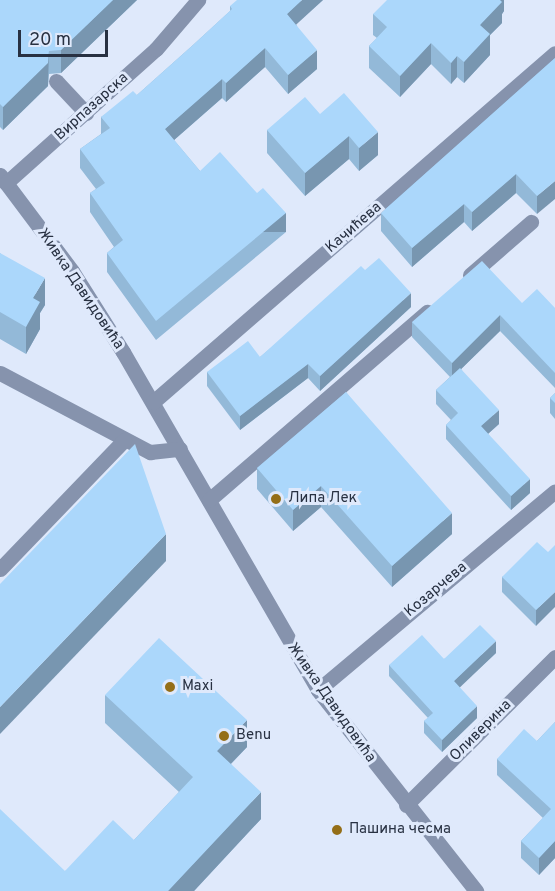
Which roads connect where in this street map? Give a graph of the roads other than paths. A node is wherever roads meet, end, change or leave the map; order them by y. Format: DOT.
graph roads {
  1 [pos="198,0"];
  2 [pos="555,53"];
  3 [pos="56,81"];
  4 [pos="86,113"];
  5 [pos="3,179"];
  6 [pos="531,222"];
  7 [pos="459,284"];
  8 [pos="442,299"];
  9 [pos="0,373"];
  10 [pos="153,402"];
  11 [pos="124,440"];
  12 [pos="180,449"];
  13 [pos="555,491"];
  14 [pos="209,500"];
  15 [pos="0,569"];
  16 [pos="555,657"];
  17 [pos="318,690"];
  18 [pos="406,805"];
  19 [pos="476,891"];
  1 -- 4 [label="street, Вирпазарска"];
  2 -- 10 [label="street, Качићева"];
  3 -- 4 [label="street"];
  4 -- 5 [label="street, Вирпазарска"];
  5 -- 10 [label="street, Живка Давидовића"];
  6 -- 7 [label="street"];
  8 -- 14 [label="street"];
  9 -- 11 [label="street"];
  10 -- 12 [label="street, Живка Давидовића"];
  11 -- 12 [label="street"];
  11 -- 15 [label="street"];
  12 -- 14 [label="street, Живка Давидовића"];
  13 -- 17 [label="street, Козарчева"];
  14 -- 17 [label="street, Живка Давидовића"];
  16 -- 18 [label="street, Оливерина"];
  17 -- 18 [label="street, Живка Давидовића"];
  18 -- 19 [label="street, Живка Давидовића"];
}
